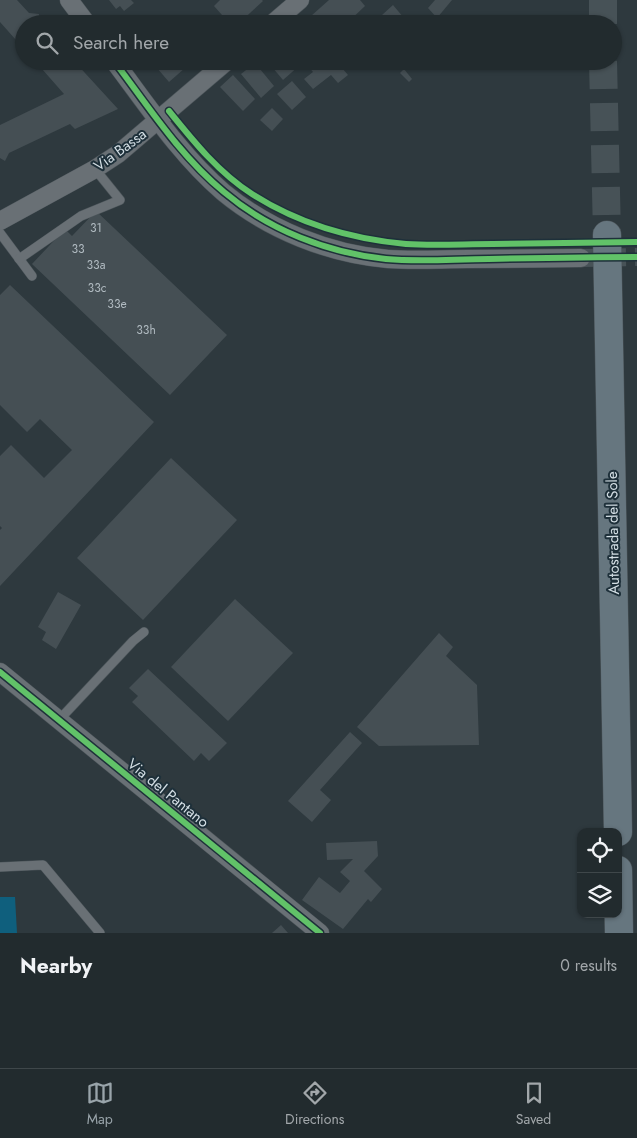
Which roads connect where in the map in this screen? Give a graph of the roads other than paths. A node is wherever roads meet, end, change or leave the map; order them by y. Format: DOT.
graph roads {
  1 [pos="69,0"];
  2 [pos="300,0"];
  3 [pos="80,15"];
  4 [pos="282,15"];
  5 [pos="121,70"];
  6 [pos="217,70"];
  7 [pos="158,121"];
  8 [pos="95,169"];
  9 [pos="0,221"];
  10 [pos="0,233"];
  11 [pos="607,235"];
  12 [pos="581,258"];
  13 [pos="19,259"];
  14 [pos="32,276"];
  15 [pos="144,632"];
  16 [pos="0,672"];
  17 [pos="60,720"];
  18 [pos="618,828"];
  19 [pos="0,867"];
  20 [pos="618,873"];
  21 [pos="100,933"];
  22 [pos="320,933"];
  23 [pos="619,933"];
  1 -- 3 [label="street"];
  2 -- 4 [label="street"];
  5 -- 7 [label="street"];
  6 -- 7 [label="street, Via Bassa"];
  7 -- 8 [label="street, Via Bassa"];
  7 -- 12 [label="street"];
  8 -- 9 [label="street, Via Bassa"];
  8 -- 13 [label="lane"];
  10 -- 13 [label="lane"];
  11 -- 18 [label="highway, Autostrada del Sole"];
  13 -- 14 [label="lane"];
  15 -- 17 [label="lane"];
  16 -- 17 [label="street, Via del Pantano"];
  17 -- 22 [label="street, Via del Pantano"];
  19 -- 21 [label="lane"];
  20 -- 23 [label="highway"];
}
